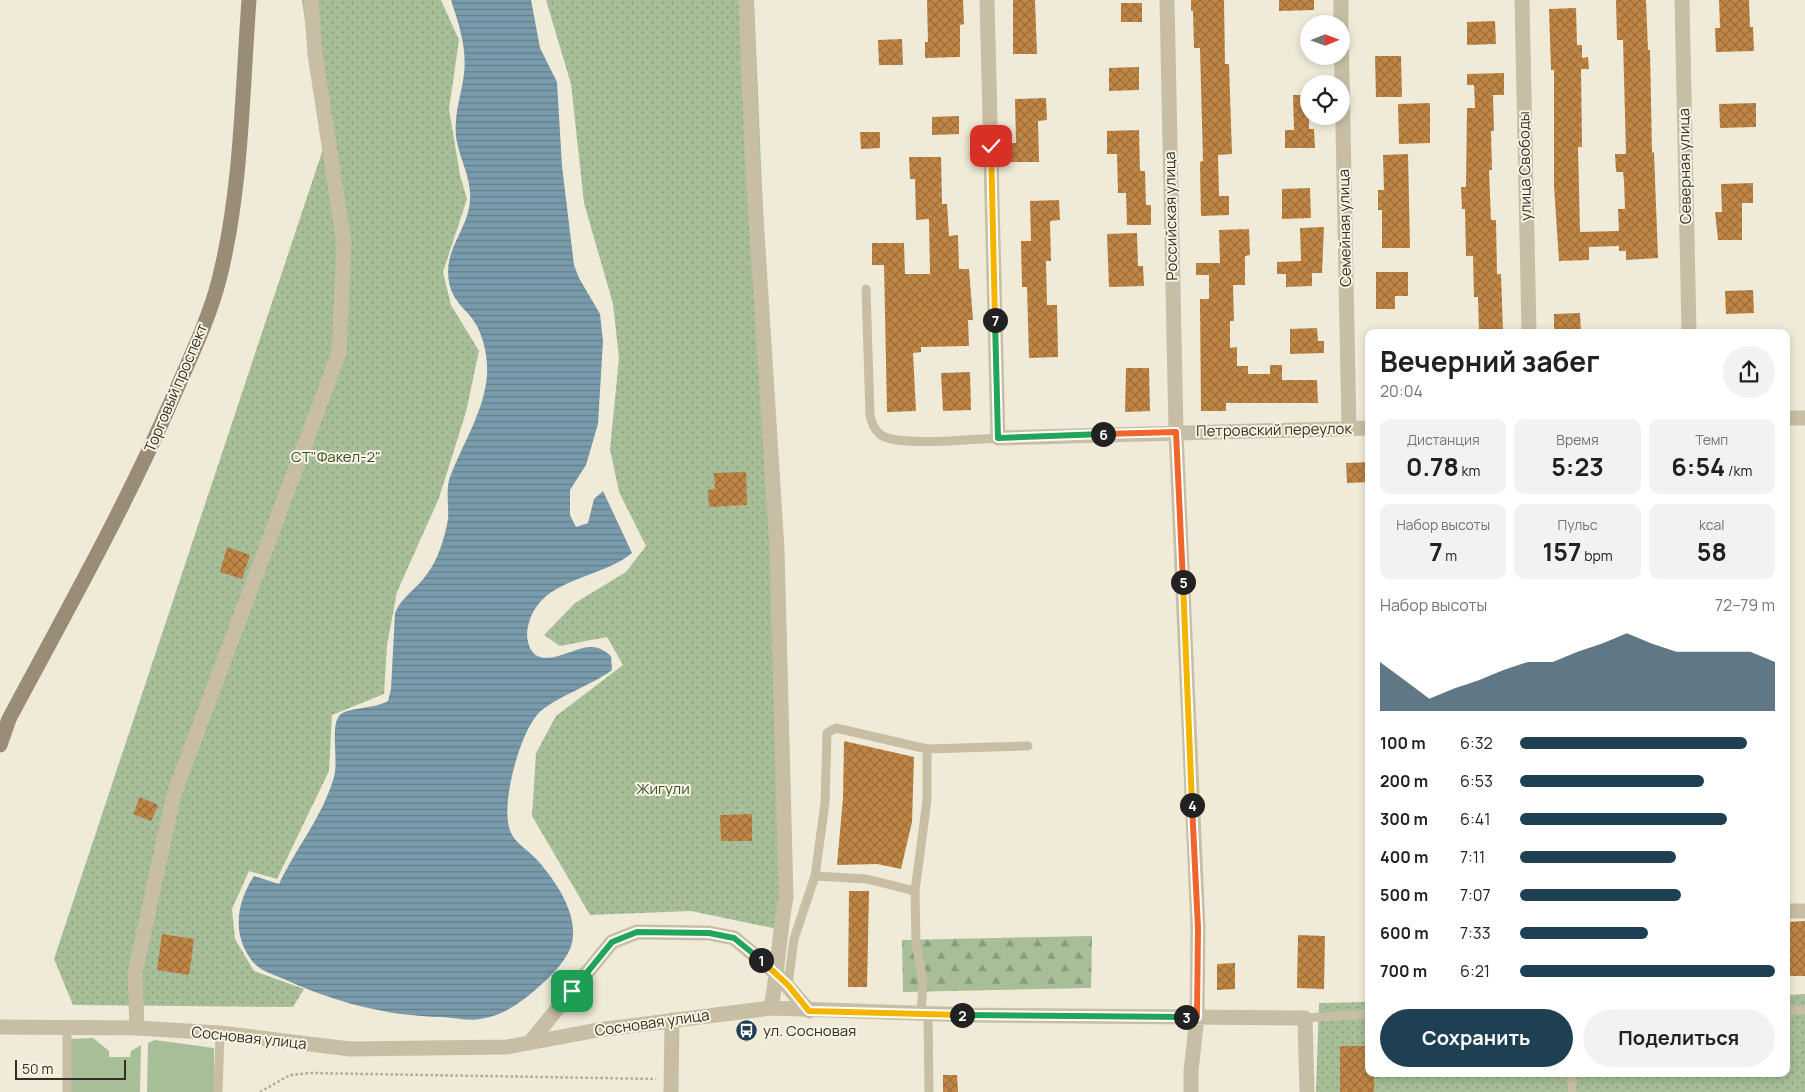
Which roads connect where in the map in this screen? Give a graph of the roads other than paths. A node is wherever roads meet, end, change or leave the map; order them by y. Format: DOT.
graph roads {
  1 [pos="249,0"];
  2 [pos="311,0"];
  3 [pos="746,0"];
  4 [pos="987,0"];
  5 [pos="1167,0"];
  6 [pos="1341,0"];
  7 [pos="1522,0"];
  8 [pos="1682,0"];
  9 [pos="1341,15"];
  10 [pos="1342,65"];
  11 [pos="866,289"];
  12 [pos="1529,329"];
  13 [pos="1689,329"];
  14 [pos="1790,418"];
  15 [pos="1805,418"];
  16 [pos="1350,428"];
  17 [pos="1365,428"];
  18 [pos="1176,432"];
  19 [pos="998,438"];
  20 [pos="0,744"];
  21 [pos="1028,746"];
  22 [pos="927,750"];
  23 [pos="815,876"];
  24 [pos="916,891"];
  25 [pos="1790,911"];
  26 [pos="1805,911"];
  27 [pos="782,979"];
  28 [pos="771,1008"];
  29 [pos="1790,1010"];
  30 [pos="1805,1010"];
  31 [pos="809,1011"];
  32 [pos="925,1014"];
  33 [pos="1365,1014"];
  34 [pos="1197,1017"];
  35 [pos="1305,1018"];
  36 [pos="672,1020"];
  37 [pos="0,1027"];
  38 [pos="67,1027"];
  39 [pos="137,1028"];
  40 [pos="220,1033"];
  41 [pos="531,1041"];
  42 [pos="1572,1077"];
  43 [pos="671,1086"];
  44 [pos="67,1092"];
  45 [pos="218,1092"];
  46 [pos="929,1092"];
  47 [pos="1191,1092"];
  48 [pos="1306,1092"];
  49 [pos="1572,1092"];
  1 -- 20 [label="street, Торговый проспект"];
  2 -- 39 [label="street"];
  3 -- 27 [label="street"];
  4 -- 19 [label="street"];
  5 -- 18 [label="street, Российская улица"];
  6 -- 9 [label="street, Семейная улица"];
  7 -- 12 [label="street, улица Свободы"];
  8 -- 13 [label="street, Северная улица"];
  10 -- 16 [label="street, Семейная улица"];
  11 -- 19 [label="lane"];
  14 -- 15 [label="street"];
  16 -- 17 [label="street, Петровский переулок"];
  16 -- 18 [label="street, Петровский переулок"];
  18 -- 19 [label="street, Петровский переулок"];
  18 -- 34 [label="street, Российская улица"];
  21 -- 22 [label="lane"];
  22 -- 23 [label="lane"];
  22 -- 24 [label="lane"];
  23 -- 24 [label="lane"];
  23 -- 27 [label="lane"];
  24 -- 32 [label="lane"];
  25 -- 26 [label="street"];
  27 -- 28 [label="street"];
  27 -- 31 [label="street"];
  27 -- 41 [label="street"];
  28 -- 31 [label="street, Сосновая улица"];
  28 -- 36 [label="street, Сосновая улица"];
  29 -- 30 [label="lane"];
  31 -- 32 [label="street, Сосновая улица"];
  32 -- 34 [label="street, Сосновая улица"];
  32 -- 46 [label="lane"];
  33 -- 35 [label="lane"];
  34 -- 35 [label="street, Сосновая улица"];
  34 -- 47 [label="street, Российская улица"];
  35 -- 48 [label="street"];
  36 -- 41 [label="street, Сосновая улица"];
  36 -- 43 [label="street"];
  37 -- 38 [label="street, Сосновая улица"];
  38 -- 39 [label="street, Сосновая улица"];
  38 -- 44 [label="lane"];
  39 -- 40 [label="street, Сосновая улица"];
  40 -- 41 [label="street, Сосновая улица"];
  40 -- 45 [label="lane"];
  42 -- 49 [label="lane"];
}
